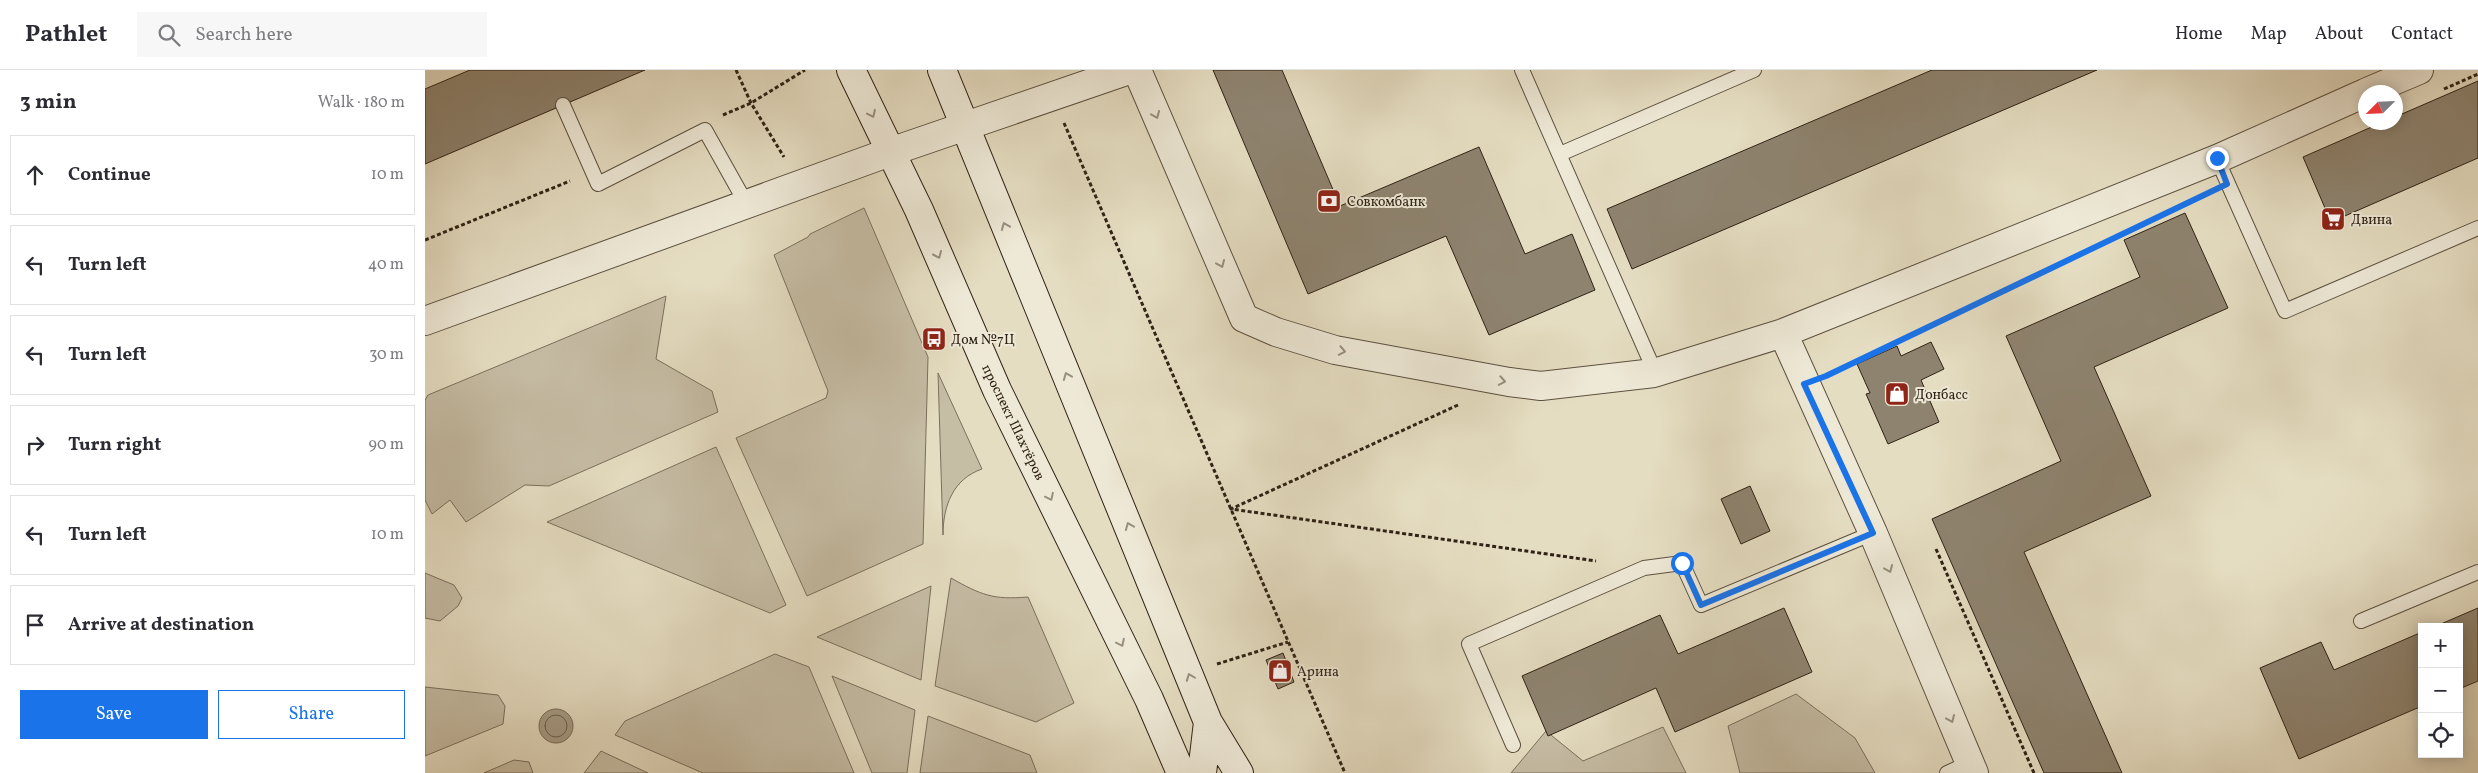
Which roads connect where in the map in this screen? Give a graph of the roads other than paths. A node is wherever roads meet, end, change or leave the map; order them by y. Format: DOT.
graph roads {
  1 [pos="851,70"];
  2 [pos="941,70"];
  3 [pos="1129,70"];
  4 [pos="1137,70"];
  5 [pos="1522,70"];
  6 [pos="1754,70"];
  7 [pos="2419,70"];
  8 [pos="2384,85"];
  9 [pos="2358,96"];
  10 [pos="563,105"];
  11 [pos="965,128"];
  12 [pos="890,152"];
  13 [pos="1560,154"];
  14 [pos="2217,158"];
  15 [pos="747,205"];
  16 [pos="2478,228"];
  17 [pos="425,321"];
  18 [pos="1783,333"];
  19 [pos="1655,372"];
  20 [pos="1873,533"];
  21 [pos="2478,572"];
  22 [pos="2361,621"];
  23 [pos="1207,722"];
  24 [pos="1513,745"];
  25 [pos="1963,770"];
  26 [pos="1181,773"];
  27 [pos="1202,773"];
  28 [pos="1239,773"];
  1 -- 12 [label="street, проспект Шахтёров, one-way"];
  2 -- 11 [label="street"];
  3 -- 11 [label="street"];
  4 -- 19 [label="street, one-way"];
  5 -- 13 [label="lane"];
  6 -- 13 [label="lane"];
  7 -- 8 [label="street"];
  9 -- 14 [label="street"];
  10 -- 15 [label="lane"];
  11 -- 12 [label="street"];
  23 -- 11 [label="street, one-way"];
  12 -- 15 [label="street"];
  12 -- 26 [label="street, проспект Шахтёров, one-way"];
  13 -- 19 [label="lane"];
  14 -- 16 [label="lane"];
  14 -- 18 [label="street"];
  15 -- 17 [label="street"];
  18 -- 19 [label="street"];
  18 -- 20 [label="street"];
  20 -- 24 [label="lane"];
  20 -- 25 [label="street, one-way"];
  21 -- 22 [label="lane"];
  23 -- 27 [label="street"];
  23 -- 28 [label="street"];
}
